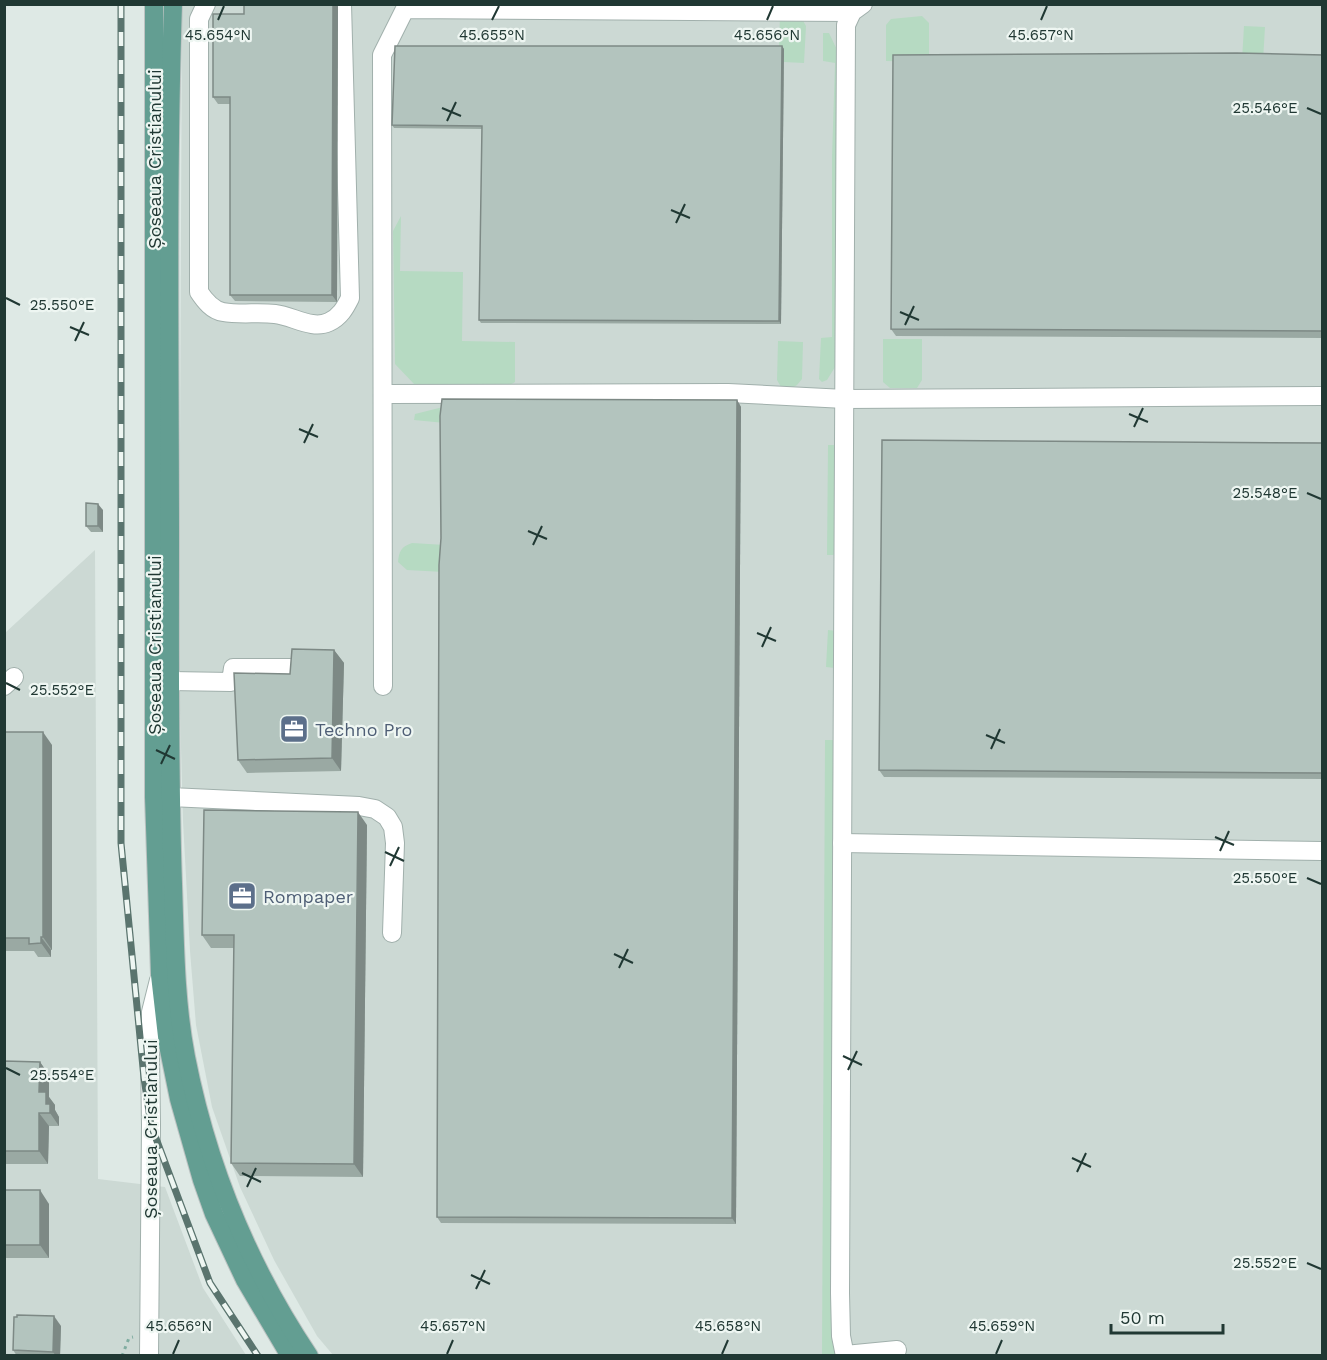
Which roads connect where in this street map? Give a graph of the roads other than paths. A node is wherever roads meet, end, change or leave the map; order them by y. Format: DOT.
graph roads {
  1 [pos="154,4"];
  2 [pos="173,4"];
  3 [pos="206,4"];
  4 [pos="342,4"];
  5 [pos="857,8"];
  6 [pos="382,394"];
  7 [pos="1323,396"];
  8 [pos="845,399"];
  9 [pos="290,668"];
  10 [pos="170,681"];
  11 [pos="383,686"];
  12 [pos="170,797"];
  13 [pos="842,843"];
  14 [pos="1323,851"];
  15 [pos="392,933"];
  16 [pos="160,975"];
  17 [pos="897,1350"];
  18 [pos="845,1355"];
  19 [pos="149,1356"];
  20 [pos="290,1356"];
  21 [pos="309,1356"];
  1 -- 16 [label="main road, Șoseaua Cristianului"];
  2 -- 10 [label="main road, Șoseaua Cristianului"];
  3 -- 4 [label="street"];
  5 -- 6 [label="street"];
  5 -- 8 [label="street"];
  6 -- 8 [label="street"];
  6 -- 11 [label="street"];
  7 -- 8 [label="street"];
  8 -- 13 [label="street"];
  9 -- 10 [label="street"];
  10 -- 12 [label="main road, Șoseaua Cristianului"];
  12 -- 15 [label="street"];
  12 -- 21 [label="main road, Șoseaua Cristianului"];
  13 -- 14 [label="street"];
  13 -- 18 [label="street"];
  16 -- 19 [label="street, Șoseaua Cristianului"];
  16 -- 20 [label="main road"];
  17 -- 18 [label="street"];
}
